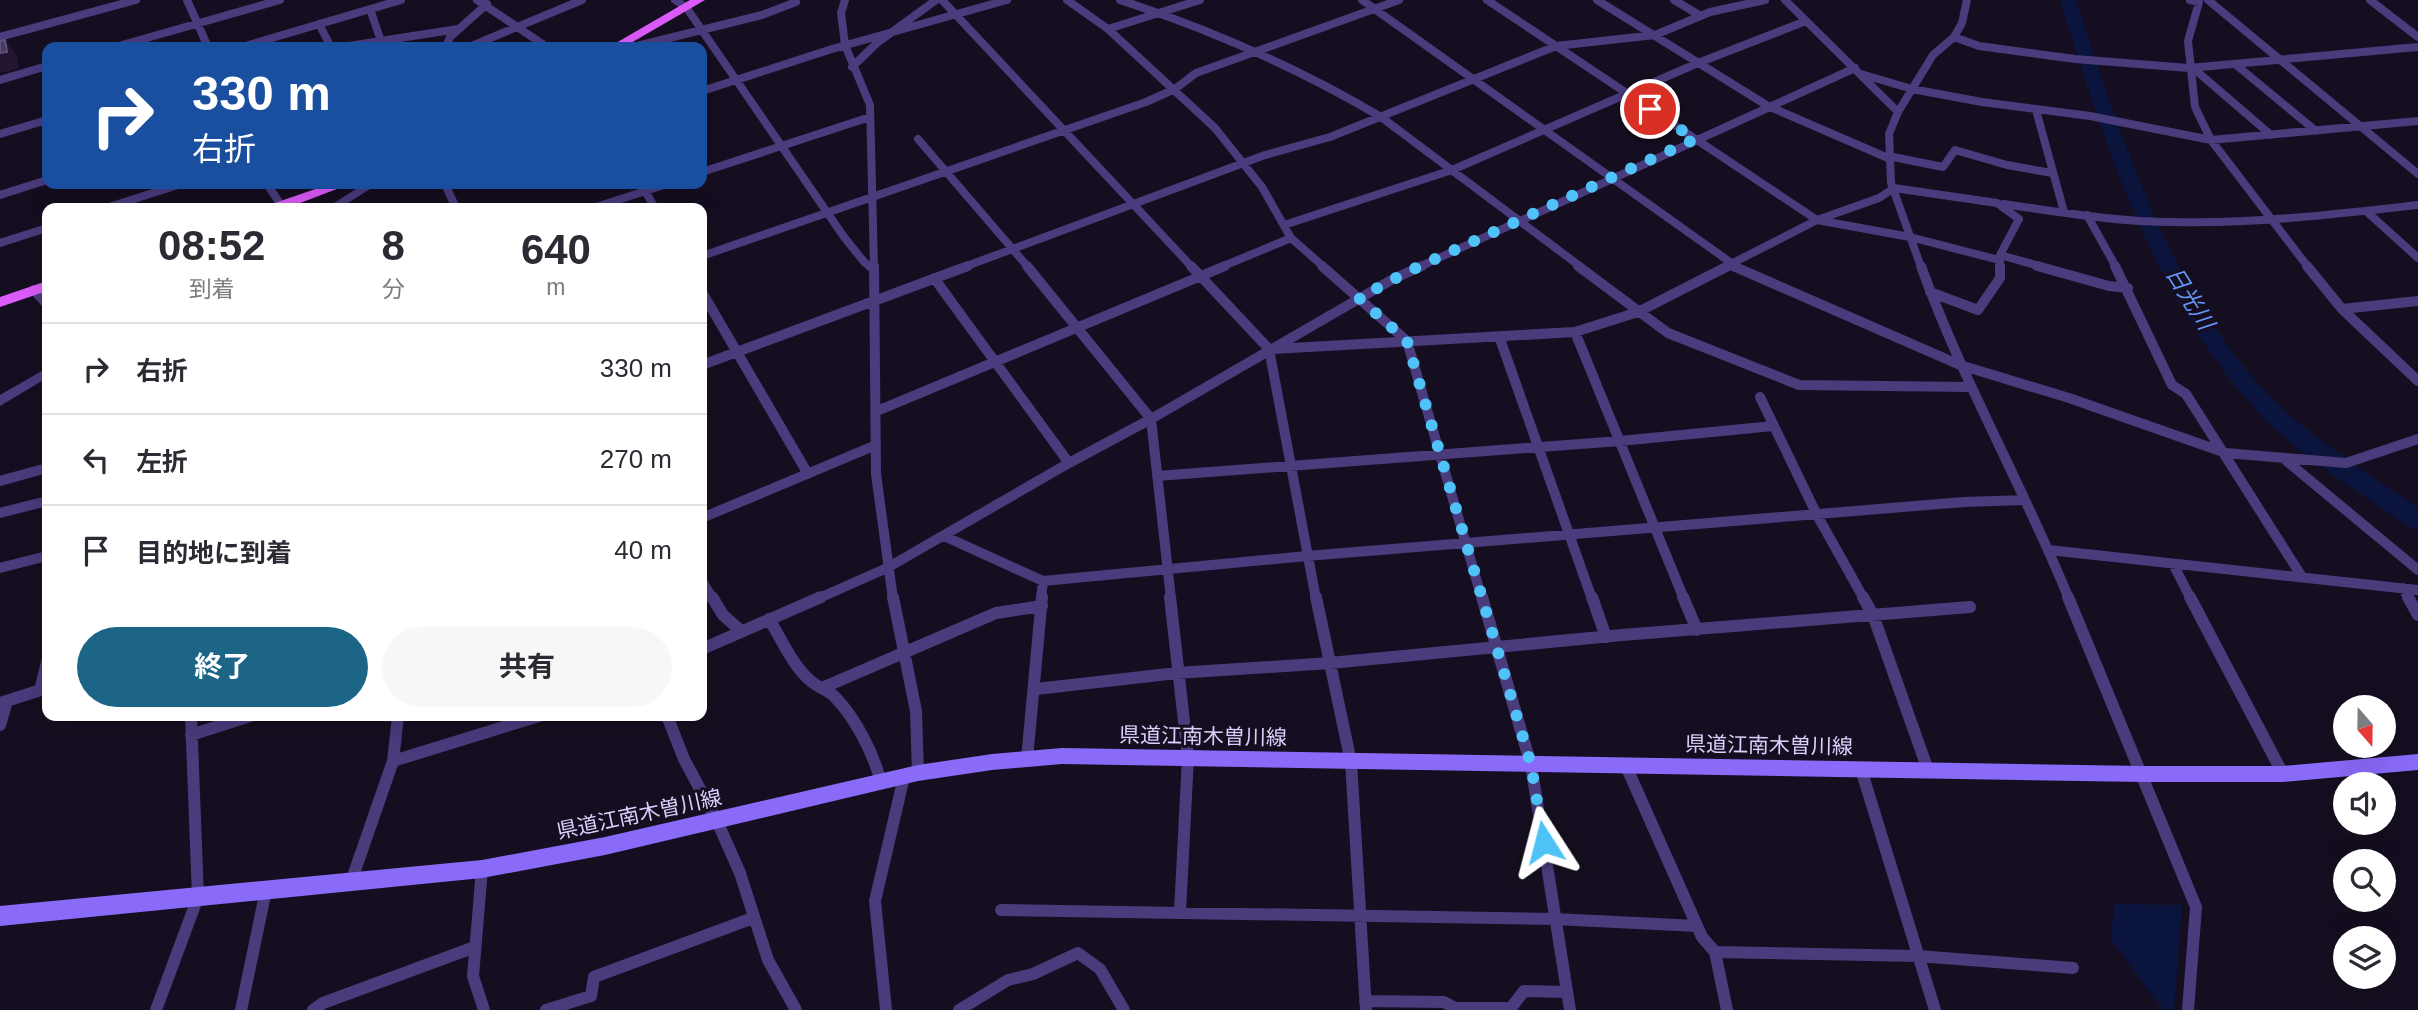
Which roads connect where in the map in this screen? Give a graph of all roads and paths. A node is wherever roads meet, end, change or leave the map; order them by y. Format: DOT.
graph roads {
  1 [pos="136,0"];
  2 [pos="187,0"];
  3 [pos="280,0"];
  4 [pos="401,0"];
  5 [pos="477,0"];
  6 [pos="582,0"];
  7 [pos="699,0"];
  8 [pos="794,0"];
  9 [pos="845,0"];
  10 [pos="936,0"];
  11 [pos="942,0"];
  12 [pos="1007,0"];
  13 [pos="1067,0"];
  14 [pos="1120,0"];
  15 [pos="1200,0"];
  16 [pos="1362,0"];
  17 [pos="1399,0"];
  18 [pos="1674,0"];
  19 [pos="1765,0"];
  20 [pos="1967,0"];
  21 [pos="2203,0"];
  22 [pos="2370,0"];
  23 [pos="1492,1"];
  24 [pos="1601,1"];
  25 [pos="489,2"];
  26 [pos="1792,2"];
  27 [pos="681,4"];
  28 [pos="370,9"];
  29 [pos="1375,9"];
  30 [pos="1162,13"];
  31 [pos="955,14"];
  32 [pos="1701,16"];
  33 [pos="1806,21"];
  34 [pos="198,24"];
  35 [pos="319,24"];
  36 [pos="519,27"];
  37 [pos="457,29"];
  38 [pos="701,29"];
  39 [pos="1108,29"];
  40 [pos="891,32"];
  41 [pos="1655,35"];
  42 [pos="0,37"];
  43 [pos="1954,37"];
  44 [pos="2418,37"];
  45 [pos="133,42"];
  46 [pos="206,42"];
  47 [pos="259,42"];
  48 [pos="328,42"];
  49 [pos="381,42"];
  50 [pos="392,42"];
  51 [pos="446,42"];
  52 [pos="481,42"];
  53 [pos="540,42"];
  54 [pos="623,42"];
  55 [pos="653,42"];
  56 [pos="845,45"];
  57 [pos="1556,46"];
  58 [pos="2418,47"];
  59 [pos="1260,51"];
  60 [pos="2281,61"];
  61 [pos="1698,63"];
  62 [pos="2235,64"];
  63 [pos="42,67"];
  64 [pos="852,67"];
  65 [pos="2191,68"];
  66 [pos="1858,71"];
  67 [pos="1472,79"];
  68 [pos="0,80"];
  69 [pos="736,80"];
  70 [pos="707,89"];
  71 [pos="1175,89"];
  72 [pos="1912,89"];
  73 [pos="1628,93"];
  74 [pos="1768,106"];
  75 [pos="2036,110"];
  76 [pos="1898,112"];
  77 [pos="870,117"];
  78 [pos="1381,117"];
  79 [pos="42,121"];
  80 [pos="2418,121"];
  81 [pos="2360,126"];
  82 [pos="1063,129"];
  83 [pos="1542,129"];
  84 [pos="2316,131"];
  85 [pos="0,134"];
  86 [pos="2271,135"];
  87 [pos="918,139"];
  88 [pos="1695,139"];
  89 [pos="2211,140"];
  90 [pos="782,146"];
  91 [pos="1888,157"];
  92 [pos="1245,162"];
  93 [pos="707,170"];
  94 [pos="945,170"];
  95 [pos="1452,170"];
  96 [pos="2052,173"];
  97 [pos="2418,174"];
  98 [pos="1611,178"];
  99 [pos="42,182"];
  100 [pos="1894,188"];
  101 [pos="165,189"];
  102 [pos="329,189"];
  103 [pos="364,189"];
  104 [pos="638,189"];
  105 [pos="0,195"];
  106 [pos="871,197"];
  107 [pos="122,203"];
  108 [pos="291,203"];
  109 [pos="340,203"];
  110 [pos="605,203"];
  111 [pos="1997,203"];
  112 [pos="1133,204"];
  113 [pos="2418,205"];
  114 [pos="2366,211"];
  115 [pos="827,212"];
  116 [pos="2064,212"];
  117 [pos="2087,215"];
  118 [pos="1817,220"];
  119 [pos="2270,220"];
  120 [pos="1517,221"];
  121 [pos="1284,225"];
  122 [pos="42,230"];
  123 [pos="1910,237"];
  124 [pos="1291,238"];
  125 [pos="0,243"];
  126 [pos="1013,249"];
  127 [pos="707,254"];
  128 [pos="2000,258"];
  129 [pos="2418,258"];
  130 [pos="1729,264"];
  131 [pos="873,267"];
  132 [pos="1201,275"];
  133 [pos="934,278"];
  134 [pos="41,288"];
  135 [pos="2128,288"];
  136 [pos="1930,292"];
  137 [pos="1359,298"];
  138 [pos="873,300"];
  139 [pos="707,301"];
  140 [pos="2418,301"];
  141 [pos="0,302"];
  142 [pos="2342,309"];
  143 [pos="1638,312"];
  144 [pos="1076,326"];
  145 [pos="1576,332"];
  146 [pos="1499,335"];
  147 [pos="1407,341"];
  148 [pos="1269,349"];
  149 [pos="736,352"];
  150 [pos="996,360"];
  151 [pos="707,363"];
  152 [pos="1960,365"];
  153 [pos="42,376"];
  154 [pos="2418,381"];
  155 [pos="1970,387"];
  156 [pos="1760,397"];
  157 [pos="0,401"];
  158 [pos="877,411"];
  159 [pos="1151,419"];
  160 [pos="1773,426"];
  161 [pos="2418,439"];
  162 [pos="1620,441"];
  163 [pos="876,445"];
  164 [pos="1539,447"];
  165 [pos="2226,453"];
  166 [pos="1440,454"];
  167 [pos="2281,457"];
  168 [pos="1069,463"];
  169 [pos="1292,467"];
  170 [pos="42,469"];
  171 [pos="808,474"];
  172 [pos="1157,476"];
  173 [pos="0,481"];
  174 [pos="2025,500"];
  175 [pos="42,502"];
  176 [pos="0,513"];
  177 [pos="1817,515"];
  178 [pos="707,516"];
  179 [pos="1656,529"];
  180 [pos="944,536"];
  181 [pos="1569,536"];
  182 [pos="1465,544"];
  183 [pos="2049,550"];
  184 [pos="1307,556"];
  185 [pos="42,557"];
  186 [pos="2173,564"];
  187 [pos="0,568"];
  188 [pos="887,568"];
  189 [pos="1166,570"];
  190 [pos="2418,570"];
  191 [pos="2302,577"];
  192 [pos="1044,582"];
  193 [pos="2403,588"];
  194 [pos="707,589"];
  195 [pos="2418,590"];
  196 [pos="1042,606"];
  197 [pos="1970,607"];
  198 [pos="2418,614"];
  199 [pos="1873,615"];
  200 [pos="769,619"];
  201 [pos="1697,630"];
  202 [pos="741,631"];
  203 [pos="1606,637"];
  204 [pos="707,647"];
  205 [pos="1498,648"];
  206 [pos="906,651"];
  207 [pos="1329,663"];
  208 [pos="1177,673"];
  209 [pos="822,688"];
  210 [pos="1036,689"];
  211 [pos="42,690"];
  212 [pos="3,702"];
  213 [pos="191,721"];
  214 [pos="234,721"];
  215 [pos="397,721"];
  216 [pos="523,721"];
  217 [pos="669,721"];
  218 [pos="0,725"];
  219 [pos="191,735"];
  220 [pos="1188,757"];
  221 [pos="1027,759"];
  222 [pos="393,761"];
  223 [pos="1351,762"];
  224 [pos="2418,762"];
  225 [pos="1531,765"];
  226 [pos="1626,766"];
  227 [pos="1861,769"];
  228 [pos="1928,770"];
  229 [pos="2143,774"];
  230 [pos="2283,774"];
  231 [pos="911,775"];
  232 [pos="881,783"];
  233 [pos="717,821"];
  234 [pos="482,869"];
  235 [pos="351,882"];
  236 [pos="266,890"];
  237 [pos="198,898"];
  238 [pos="1001,910"];
  239 [pos="1180,912"];
  240 [pos="0,916"];
  241 [pos="1359,916"];
  242 [pos="753,918"];
  243 [pos="1555,919"];
  244 [pos="1697,926"];
  245 [pos="475,947"];
  246 [pos="1716,951"];
  247 [pos="1918,956"];
  248 [pos="2073,968"];
  249 [pos="1567,992"];
  250 [pos="1365,1006"];
  251 [pos="884,1009"];
  252 [pos="156,1010"];
  253 [pos="241,1010"];
  254 [pos="313,1010"];
  255 [pos="484,1010"];
  256 [pos="546,1010"];
  257 [pos="796,1010"];
  258 [pos="959,1010"];
  259 [pos="1124,1010"];
  260 [pos="1570,1010"];
  261 [pos="1727,1010"];
  262 [pos="1935,1010"];
  263 [pos="2188,1010"];
  1 -- 42 [label="street"];
  2 -- 34 [label="street"];
  3 -- 34 [label="street"];
  4 -- 28 [label="street"];
  5 -- 25 [label="street"];
  6 -- 36 [label="street"];
  7 -- 27 [label="main road"];
  8 -- 38 [label="street"];
  9 -- 56 [label="street"];
  10 -- 40 [label="street"];
  11 -- 31 [label="street"];
  12 -- 31 [label="street"];
  13 -- 39 [label="street"];
  14 -- 30 [label="street"];
  15 -- 30 [label="street"];
  16 -- 29 [label="street"];
  17 -- 29 [label="street"];
  18 -- 32 [label="street"];
  19 -- 32 [label="street"];
  20 -- 43 [label="street"];
  21 -- 60 [label="street"];
  21 -- 65 [label="street"];
  22 -- 44 [label="street"];
  23 -- 57 [label="street"];
  24 -- 41 [label="street"];
  25 -- 36 [label="street"];
  25 -- 37 [label="street"];
  26 -- 33 [label="street"];
  27 -- 38 [label="street"];
  27 -- 54 [label="main road"];
  28 -- 35 [label="street"];
  28 -- 49 [label="street"];
  29 -- 59 [label="street"];
  29 -- 67 [label="street"];
  30 -- 39 [label="street"];
  30 -- 59 [label="street"];
  31 -- 40 [label="street"];
  31 -- 82 [label="street"];
  32 -- 41 [label="street"];
  33 -- 61 [label="street"];
  33 -- 66 [label="street"];
  34 -- 45 [label="street"];
  34 -- 46 [label="street"];
  35 -- 47 [label="street"];
  35 -- 48 [label="street"];
  36 -- 52 [label="street"];
  36 -- 53 [label="street"];
  37 -- 50 [label="street"];
  37 -- 51 [label="street"];
  38 -- 55 [label="street"];
  38 -- 69 [label="street"];
  39 -- 71 [label="street"];
  40 -- 56 [label="street"];
  40 -- 64 [label="street"];
  41 -- 57 [label="street"];
  41 -- 61 [label="street"];
  43 -- 65 [label="street"];
  43 -- 72 [label="street"];
  56 -- 64 [label="street"];
  56 -- 69 [label="street"];
  57 -- 67 [label="street"];
  57 -- 73 [label="street"];
  58 -- 60 [label="street"];
  59 -- 71 [label="street"];
  59 -- 78 [label="street"];
  60 -- 62 [label="street"];
  60 -- 81 [label="street"];
  61 -- 73 [label="street"];
  61 -- 74 [label="street"];
  62 -- 65 [label="street"];
  62 -- 84 [label="street"];
  63 -- 68 [label="street"];
  64 -- 77 [label="street"];
  65 -- 86 [label="street"];
  65 -- 89 [label="street"];
  66 -- 72 [label="street"];
  66 -- 74 [label="street"];
  66 -- 76 [label="street"];
  67 -- 78 [label="street"];
  67 -- 83 [label="street"];
  69 -- 70 [label="street"];
  69 -- 90 [label="street"];
  71 -- 82 [label="street"];
  71 -- 92 [label="street"];
  72 -- 75 [label="street"];
  72 -- 76 [label="street"];
  73 -- 83 [label="street"];
  73 -- 88 [label="street"];
  74 -- 88 [label="street"];
  74 -- 91 [label="street"];
  75 -- 89 [label="street"];
  75 -- 96 [label="street"];
  76 -- 91 [label="street"];
  77 -- 90 [label="street"];
  77 -- 106 [label="street"];
  78 -- 92 [label="street"];
  78 -- 95 [label="street"];
  79 -- 85 [label="street"];
  80 -- 81 [label="street"];
  81 -- 84 [label="street"];
  81 -- 97 [label="street"];
  82 -- 94 [label="street"];
  82 -- 112 [label="street"];
  83 -- 95 [label="street"];
  83 -- 98 [label="street"];
  84 -- 86 [label="street"];
  86 -- 89 [label="street"];
  87 -- 94 [label="street"];
  88 -- 98 [label="street"];
  88 -- 118 [label="street"];
  89 -- 119 [label="street"];
  90 -- 93 [label="street"];
  90 -- 115 [label="street"];
  91 -- 96 [label="street"];
  91 -- 100 [label="street"];
  92 -- 112 [label="street"];
  92 -- 121 [label="street"];
  94 -- 106 [label="street"];
  94 -- 126 [label="street"];
  95 -- 120 [label="street"];
  95 -- 121 [label="street"];
  96 -- 116 [label="street"];
  98 -- 120 [label="street"];
  98 -- 130 [label="street"];
  99 -- 105 [label="street"];
  100 -- 111 [label="street"];
  100 -- 118 [label="street"];
  100 -- 123 [label="street"];
  101 -- 107 [label="street"];
  102 -- 108 [label="main road"];
  103 -- 109 [label="street"];
  104 -- 110 [label="street"];
  106 -- 115 [label="street"];
  106 -- 131 [label="street"];
  111 -- 116 [label="street"];
  111 -- 128 [label="street"];
  112 -- 126 [label="street"];
  112 -- 132 [label="street"];
  113 -- 114 [label="street"];
  114 -- 119 [label="street"];
  114 -- 129 [label="street"];
  115 -- 127 [label="street"];
  115 -- 131 [label="street"];
  116 -- 117 [label="street"];
  117 -- 119 [label="street"];
  117 -- 135 [label="street"];
  118 -- 123 [label="street"];
  118 -- 130 [label="street"];
  119 -- 142 [label="street"];
  120 -- 137 [label="street"];
  120 -- 143 [label="street"];
  121 -- 124 [label="street"];
  122 -- 125 [label="street"];
  123 -- 128 [label="street"];
  123 -- 136 [label="street"];
  124 -- 132 [label="street"];
  124 -- 137 [label="street"];
  126 -- 133 [label="street"];
  126 -- 144 [label="street"];
  128 -- 135 [label="street"];
  128 -- 136 [label="street"];
  130 -- 143 [label="street"];
  130 -- 152 [label="street"];
  131 -- 138 [label="street"];
  132 -- 144 [label="street"];
  132 -- 148 [label="street"];
  133 -- 138 [label="street"];
  133 -- 150 [label="street"];
  134 -- 141 [label="main road"];
  135 -- 165 [label="street"];
  136 -- 152 [label="street"];
  137 -- 147 [label="street"];
  137 -- 148 [label="street"];
  138 -- 149 [label="street"];
  138 -- 158 [label="street"];
  139 -- 149 [label="street"];
  140 -- 142 [label="street"];
  142 -- 154 [label="street"];
  143 -- 145 [label="street"];
  143 -- 155 [label="street"];
  144 -- 150 [label="street"];
  144 -- 159 [label="street"];
  145 -- 146 [label="street"];
  145 -- 162 [label="street"];
  146 -- 147 [label="street"];
  146 -- 164 [label="street"];
  147 -- 148 [label="street"];
  147 -- 166 [label="street"];
  148 -- 159 [label="street"];
  148 -- 169 [label="street"];
  149 -- 151 [label="street"];
  149 -- 171 [label="street"];
  150 -- 158 [label="street"];
  150 -- 168 [label="street"];
  152 -- 155 [label="street"];
  152 -- 165 [label="street"];
  153 -- 157 [label="street"];
  155 -- 174 [label="street"];
  156 -- 160 [label="street"];
  158 -- 163 [label="street"];
  159 -- 168 [label="street"];
  159 -- 172 [label="street"];
  160 -- 162 [label="street"];
  160 -- 177 [label="street"];
  161 -- 167 [label="street"];
  162 -- 164 [label="street"];
  162 -- 179 [label="street"];
  163 -- 171 [label="street"];
  163 -- 188 [label="street"];
  164 -- 166 [label="street"];
  164 -- 181 [label="street"];
  165 -- 167 [label="street"];
  165 -- 191 [label="street"];
  166 -- 169 [label="street"];
  166 -- 182 [label="street"];
  167 -- 190 [label="street"];
  168 -- 180 [label="street"];
  169 -- 172 [label="street"];
  169 -- 184 [label="street"];
  170 -- 173 [label="street"];
  171 -- 178 [label="street"];
  172 -- 189 [label="street"];
  174 -- 177 [label="street"];
  174 -- 183 [label="street"];
  175 -- 176 [label="street"];
  177 -- 179 [label="street"];
  177 -- 199 [label="street"];
  179 -- 181 [label="street"];
  179 -- 201 [label="street"];
  180 -- 188 [label="street"];
  180 -- 192 [label="street"];
  181 -- 182 [label="street"];
  181 -- 203 [label="street"];
  182 -- 184 [label="street"];
  182 -- 205 [label="street"];
  183 -- 186 [label="street"];
  183 -- 229 [label="street"];
  184 -- 189 [label="street"];
  184 -- 207 [label="street"];
  185 -- 187 [label="street"];
  186 -- 191 [label="street"];
  186 -- 230 [label="street"];
  188 -- 200 [label="street"];
  188 -- 206 [label="street"];
  189 -- 192 [label="street"];
  189 -- 208 [label="street"];
  191 -- 193 [label="street"];
  192 -- 196 [label="street"];
  193 -- 195 [label="street"];
  193 -- 198 [label="street"];
  194 -- 202 [label="street"];
  196 -- 206 [label="street"];
  196 -- 210 [label="street"];
  197 -- 199 [label="street"];
  199 -- 201 [label="street"];
  199 -- 228 [label="street"];
  200 -- 202 [label="street"];
  200 -- 209 [label="street"];
  201 -- 203 [label="street"];
  202 -- 204 [label="street"];
  203 -- 205 [label="street"];
  205 -- 207 [label="street"];
  205 -- 225 [label="street"];
  206 -- 209 [label="street"];
  206 -- 231 [label="street"];
  207 -- 208 [label="street"];
  207 -- 223 [label="street"];
  208 -- 210 [label="street"];
  208 -- 220 [label="street"];
  209 -- 232 [label="street"];
  210 -- 221 [label="street"];
  211 -- 212 [label="street"];
  212 -- 218 [label="street"];
  213 -- 219 [label="street"];
  214 -- 219 [label="street"];
  215 -- 222 [label="street"];
  216 -- 222 [label="street"];
  217 -- 233 [label="street"];
  219 -- 237 [label="street"];
  220 -- 221 [label="main road, 県道江南木曽川線"];
  220 -- 223 [label="main road, 県道江南木曽川線"];
  220 -- 239 [label="street"];
  221 -- 231 [label="main road, 県道江南木曽川線"];
  222 -- 235 [label="street"];
  223 -- 225 [label="main road, 県道江南木曽川線"];
  223 -- 241 [label="street"];
  224 -- 230 [label="main road, 県道江南木曽川線"];
  225 -- 226 [label="main road, 県道江南木曽川線"];
  225 -- 243 [label="street"];
  226 -- 227 [label="main road, 県道江南木曽川線"];
  226 -- 244 [label="street"];
  227 -- 228 [label="main road, 県道江南木曽川線"];
  227 -- 247 [label="street"];
  228 -- 229 [label="main road, 県道江南木曽川線"];
  229 -- 230 [label="main road, 県道江南木曽川線"];
  229 -- 263 [label="street"];
  231 -- 232 [label="main road, 県道江南木曽川線"];
  231 -- 251 [label="street"];
  232 -- 233 [label="main road, 県道江南木曽川線"];
  233 -- 234 [label="main road, 県道江南木曽川線"];
  233 -- 242 [label="street"];
  234 -- 235 [label="main road, 県道江南木曽川線"];
  234 -- 245 [label="street"];
  235 -- 236 [label="main road, 県道江南木曽川線"];
  236 -- 237 [label="main road, 県道江南木曽川線"];
  236 -- 253 [label="street"];
  237 -- 240 [label="main road, 県道江南木曽川線"];
  237 -- 252 [label="street"];
  238 -- 239 [label="street"];
  239 -- 241 [label="street"];
  241 -- 243 [label="street"];
  241 -- 250 [label="street"];
  242 -- 256 [label="street"];
  242 -- 257 [label="street"];
  243 -- 244 [label="street"];
  243 -- 249 [label="street"];
  244 -- 246 [label="street"];
  245 -- 254 [label="street"];
  245 -- 255 [label="street"];
  246 -- 247 [label="street"];
  246 -- 261 [label="street"];
  247 -- 248 [label="street"];
  247 -- 262 [label="street"];
  249 -- 250 [label="street"];
  249 -- 260 [label="street"];
  258 -- 259 [label="street"];
}
